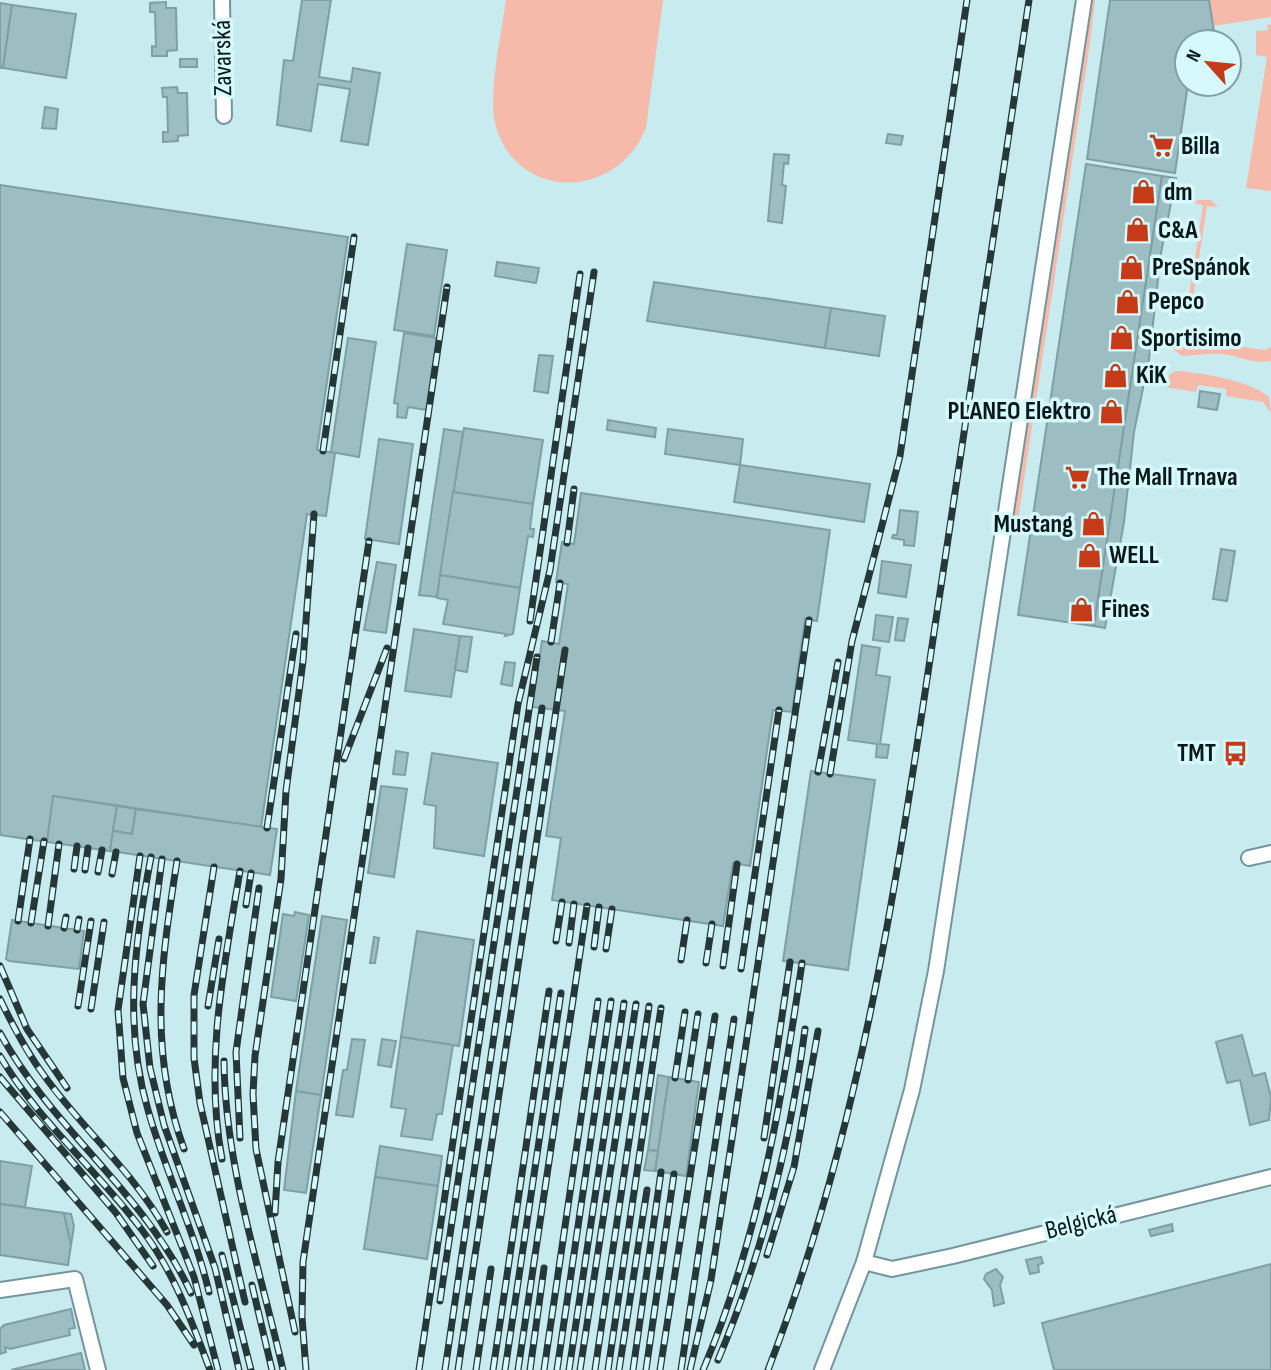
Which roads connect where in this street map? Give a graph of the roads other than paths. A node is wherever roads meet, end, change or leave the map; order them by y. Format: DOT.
graph roads {
  1 [pos="222,0"];
  2 [pos="1084,0"];
  3 [pos="224,116"];
  4 [pos="1271,853"];
  5 [pos="1249,858"];
  6 [pos="1271,1177"];
  7 [pos="864,1262"];
  8 [pos="0,1290"];
  9 [pos="98,1370"];
  10 [pos="822,1370"];
  1 -- 3 [label="street, Zavarská"];
  2 -- 7 [label="street"];
  4 -- 5 [label="street"];
  6 -- 7 [label="street, Belgická"];
  7 -- 10 [label="street"];
  8 -- 9 [label="street"];
}
